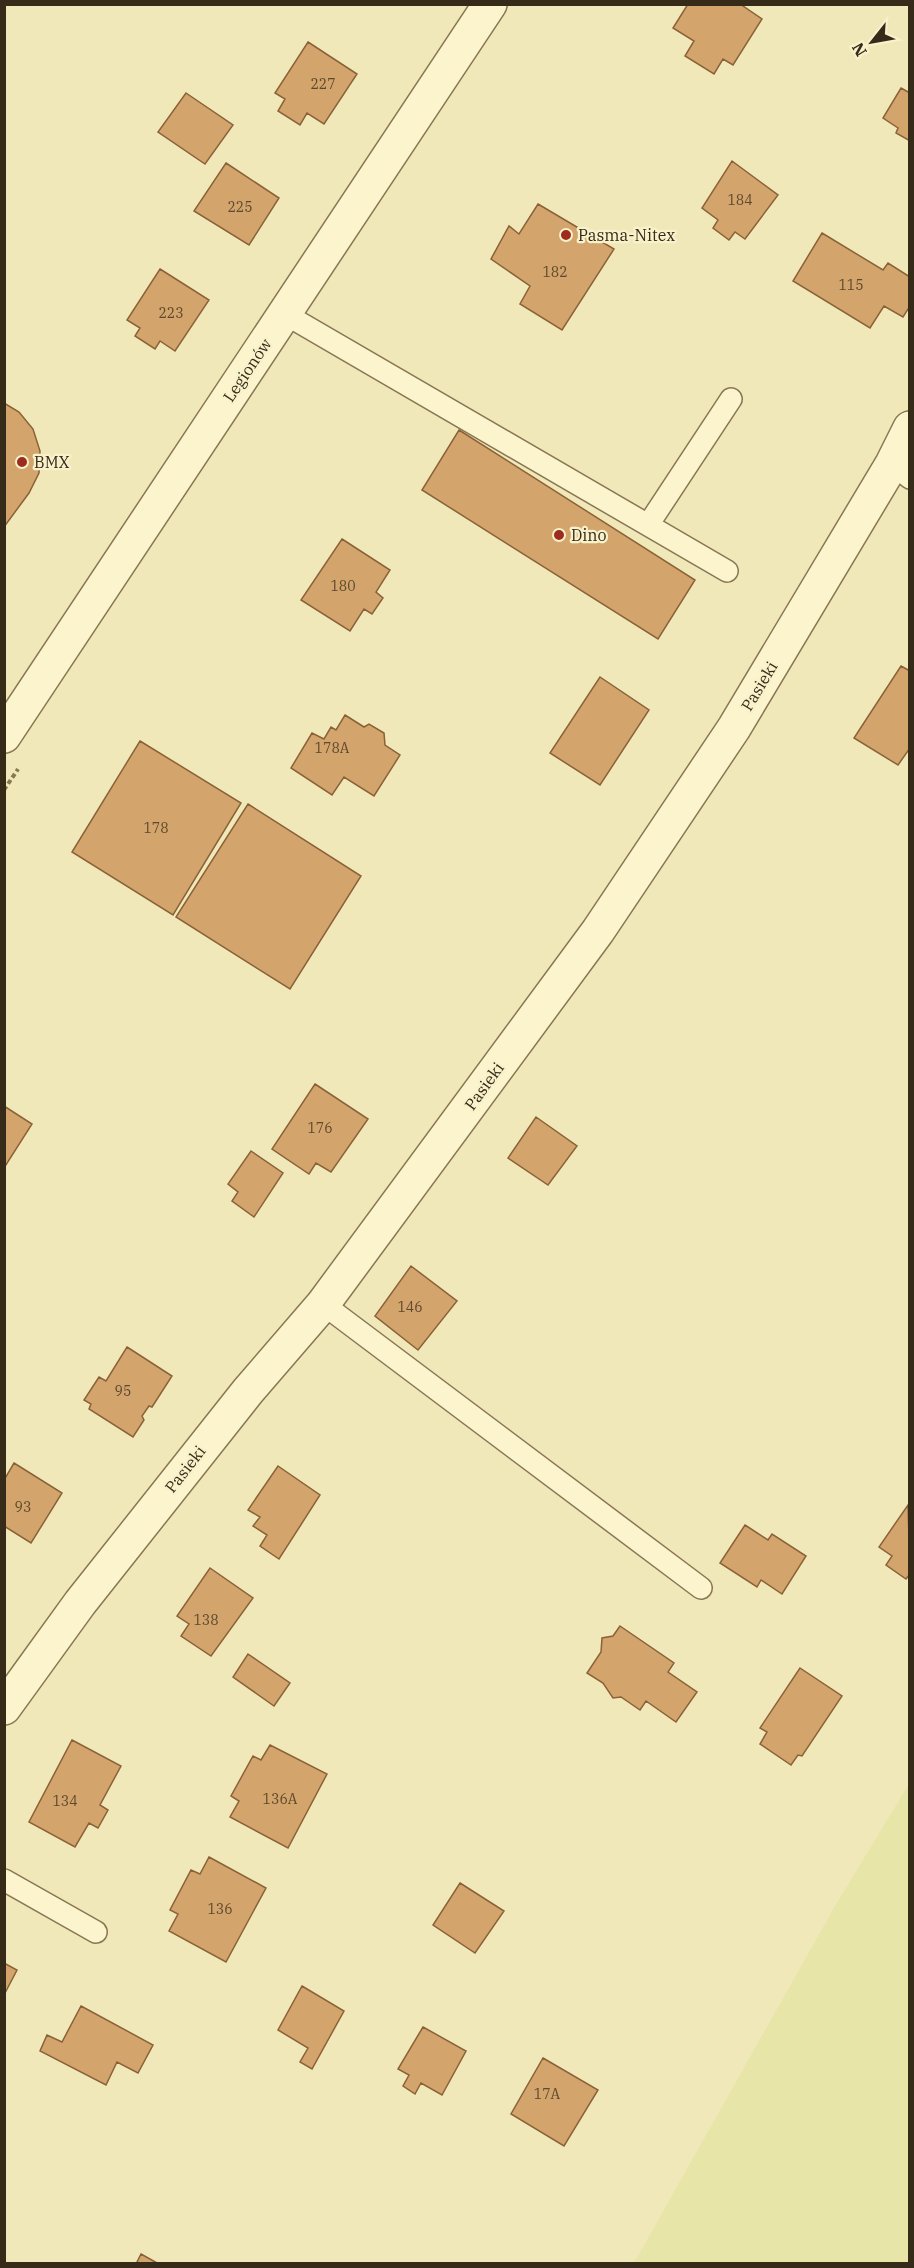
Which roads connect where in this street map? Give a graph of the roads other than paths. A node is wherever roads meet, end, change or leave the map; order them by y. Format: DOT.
graph roads {
  1 [pos="490,4"];
  2 [pos="285,314"];
  3 [pos="731,399"];
  4 [pos="909,428"];
  5 [pos="901,471"];
  6 [pos="648,525"];
  7 [pos="727,571"];
  8 [pos="4,736"];
  9 [pos="323,1304"];
  10 [pos="701,1588"];
  11 [pos="4,1708"];
  12 [pos="4,1880"];
  13 [pos="96,1932"];
  1 -- 2 [label="street, Legionów"];
  2 -- 6 [label="lane"];
  2 -- 8 [label="street, Legionów"];
  3 -- 6 [label="lane"];
  4 -- 5 [label="street, Pasieki"];
  5 -- 9 [label="street, Pasieki"];
  6 -- 7 [label="lane"];
  9 -- 10 [label="lane"];
  9 -- 11 [label="street, Pasieki"];
  12 -- 13 [label="lane"];
}
